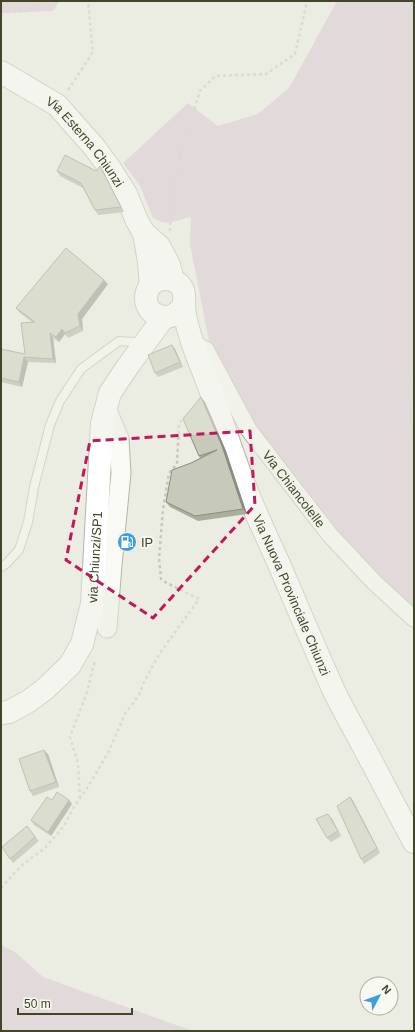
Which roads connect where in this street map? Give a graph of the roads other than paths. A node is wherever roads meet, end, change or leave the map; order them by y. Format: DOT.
graph roads {
  1 [pos="1,72"];
  2 [pos="144,233"];
  3 [pos="173,280"];
  4 [pos="148,291"];
  5 [pos="172,313"];
  6 [pos="134,342"];
  7 [pos="193,343"];
  8 [pos="128,366"];
  9 [pos="106,408"];
  10 [pos="1,567"];
  11 [pos="414,619"];
  12 [pos="107,628"];
  13 [pos="1,713"];
  14 [pos="414,842"];
  1 -- 2 [label="main road, Via Esterna Chiunzi"];
  2 -- 3 [label="main road"];
  2 -- 4 [label="main road"];
  3 -- 4 [label="main road"];
  3 -- 5 [label="main road"];
  4 -- 5 [label="main road"];
  4 -- 6 [label="main road"];
  5 -- 7 [label="main road, Via Nuova Provinciale Chiunzi"];
  5 -- 8 [label="main road, via Chiunzi/SP1"];
  6 -- 8 [label="main road"];
  6 -- 10 [label="lane"];
  7 -- 11 [label="street, Via Chiancolelle"];
  7 -- 14 [label="main road, Via Nuova Provinciale Chiunzi"];
  8 -- 9 [label="main road, via Chiunzi/SP1"];
  9 -- 12 [label="street"];
  9 -- 13 [label="main road, via Chiunzi/SP1"];
}
